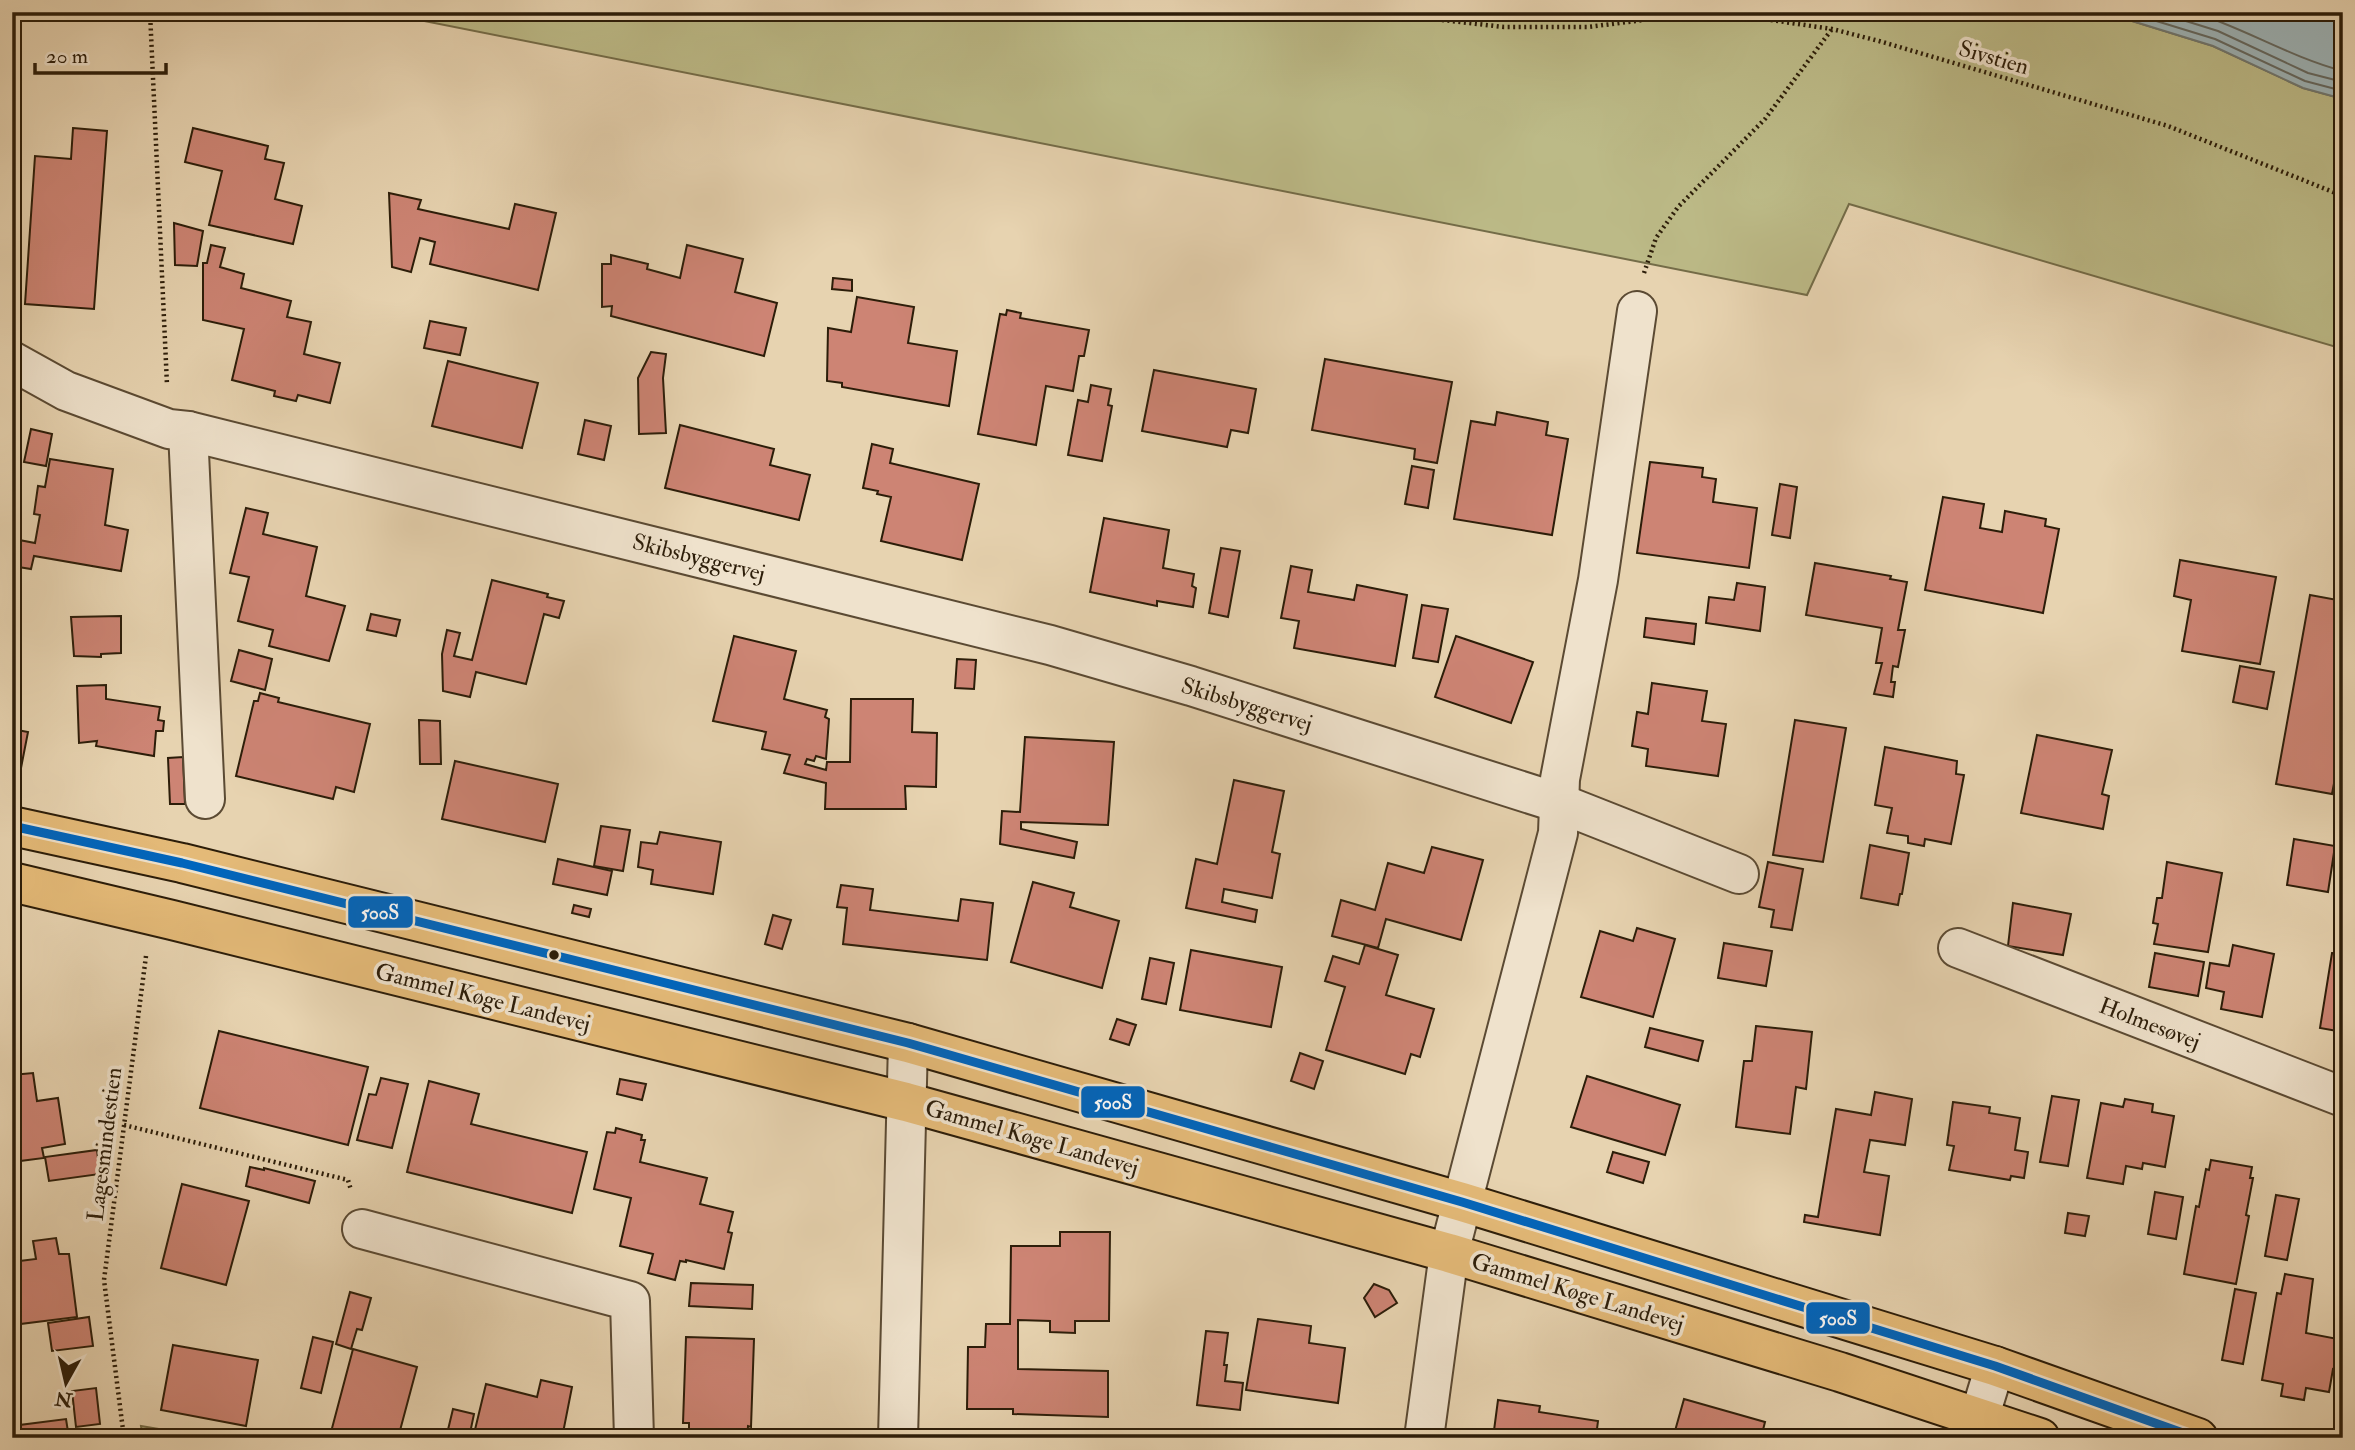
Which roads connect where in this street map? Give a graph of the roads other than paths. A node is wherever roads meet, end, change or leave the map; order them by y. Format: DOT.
graph roads {
  1 [pos="1637,311"];
  2 [pos="12,361"];
  3 [pos="179,430"];
  4 [pos="205,799"];
  5 [pos="1559,803"];
  6 [pos="12,826"];
  7 [pos="1739,874"];
  8 [pos="12,882"];
  9 [pos="1958,948"];
  10 [pos="908,1043"];
  11 [pos="2343,1097"];
  12 [pos="906,1102"];
  13 [pos="1462,1202"];
  14 [pos="362,1229"];
  15 [pos="1449,1253"];
  16 [pos="1995,1366"];
  17 [pos="1976,1427"];
  18 [pos="634,1438"];
  19 [pos="898,1438"];
  20 [pos="1424,1438"];
  21 [pos="2040,1438"];
  22 [pos="2198,1438"];
  1 -- 5 [label="street"];
  2 -- 3 [label="street, Skibsbyggervej"];
  3 -- 4 [label="street"];
  3 -- 5 [label="street, Skibsbyggervej"];
  5 -- 7 [label="street, Skibsbyggervej"];
  5 -- 13 [label="street"];
  6 -- 10 [label="main road"];
  8 -- 12 [label="main road, Gammel Køge Landevej"];
  9 -- 11 [label="street, Holmesøvej"];
  10 -- 12 [label="street"];
  10 -- 13 [label="main road"];
  12 -- 15 [label="main road, Gammel Køge Landevej"];
  12 -- 19 [label="street"];
  13 -- 15 [label="street"];
  13 -- 16 [label="main road"];
  14 -- 18 [label="street"];
  15 -- 17 [label="main road, Gammel Køge Landevej"];
  15 -- 20 [label="street"];
  16 -- 17 [label="street"];
  16 -- 22 [label="main road"];
  17 -- 21 [label="main road, Gammel Køge Landevej"];
}
